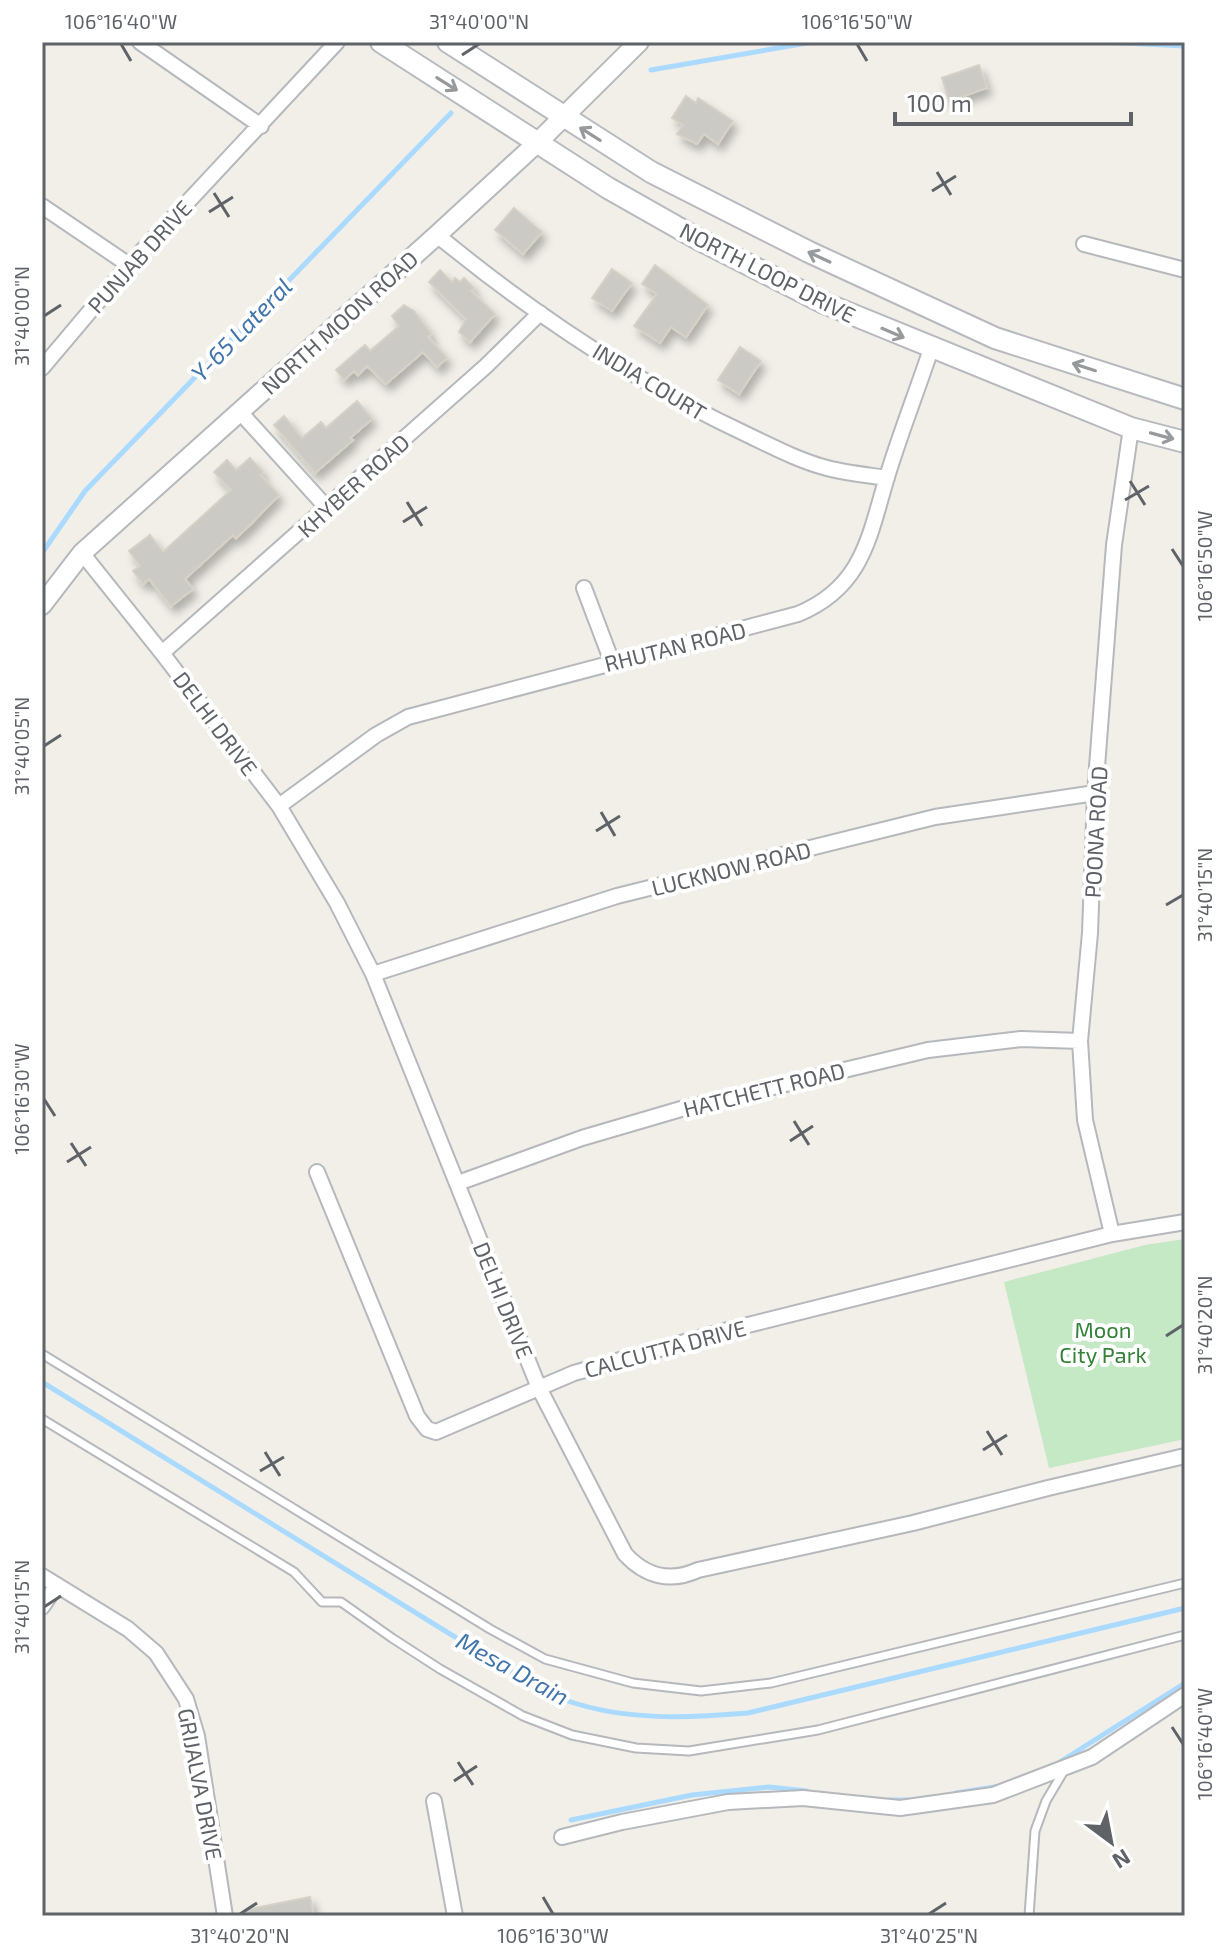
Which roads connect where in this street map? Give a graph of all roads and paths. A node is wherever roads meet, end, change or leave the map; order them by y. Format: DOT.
graph roads {
  1 [pos="140,42"];
  2 [pos="337,42"];
  3 [pos="381,42"];
  4 [pos="448,42"];
  5 [pos="639,42"];
  6 [pos="563,116"];
  7 [pos="261,126"];
  8 [pos="538,142"];
  9 [pos="42,206"];
  10 [pos="437,235"];
  11 [pos="1084,244"];
  12 [pos="129,265"];
  13 [pos="1184,265"];
  14 [pos="540,313"];
  15 [pos="931,349"];
  16 [pos="42,368"];
  17 [pos="1185,399"];
  18 [pos="240,412"];
  19 [pos="1131,428"];
  20 [pos="1185,442"];
  21 [pos="887,478"];
  22 [pos="327,508"];
  23 [pos="82,553"];
  24 [pos="584,588"];
  25 [pos="42,605"];
  26 [pos="162,653"];
  27 [pos="612,662"];
  28 [pos="1095,793"];
  29 [pos="279,806"];
  30 [pos="373,974"];
  31 [pos="1080,1041"];
  32 [pos="317,1172"];
  33 [pos="458,1183"];
  34 [pos="1185,1222"];
  35 [pos="1112,1234"];
  36 [pos="42,1354"];
  37 [pos="539,1388"];
  38 [pos="42,1419"];
  39 [pos="1185,1456"];
  40 [pos="42,1576"];
  41 [pos="1185,1583"];
  42 [pos="57,1585"];
  43 [pos="42,1607"];
  44 [pos="1185,1635"];
  45 [pos="1185,1695"];
  46 [pos="1066,1767"];
  47 [pos="434,1801"];
  48 [pos="562,1837"];
  49 [pos="225,1916"];
  50 [pos="455,1916"];
  51 [pos="1029,1916"];
  1 -- 7 [label="street"];
  2 -- 7 [label="street, PUNJAB DRIVE"];
  3 -- 8 [label="main road, NORTH LOOP DRIVE, one-way"];
  4 -- 6 [label="main road, NORTH LOOP DRIVE"];
  5 -- 6 [label="street, NORTH MOON ROAD"];
  6 -- 8 [label="street, NORTH MOON ROAD"];
  17 -- 6 [label="main road, NORTH LOOP DRIVE, one-way"];
  7 -- 12 [label="street, PUNJAB DRIVE"];
  8 -- 10 [label="street, NORTH MOON ROAD"];
  8 -- 15 [label="main road, NORTH LOOP DRIVE, one-way"];
  9 -- 12 [label="street"];
  10 -- 14 [label="street, INDIA COURT"];
  10 -- 18 [label="street, NORTH MOON ROAD"];
  11 -- 13 [label="street"];
  12 -- 16 [label="street, PUNJAB DRIVE"];
  14 -- 21 [label="street, INDIA COURT"];
  14 -- 22 [label="street, KHYBER ROAD"];
  15 -- 19 [label="main road, NORTH LOOP DRIVE"];
  15 -- 21 [label="street, RHUTAN ROAD"];
  18 -- 22 [label="street"];
  18 -- 23 [label="street, NORTH MOON ROAD"];
  19 -- 20 [label="main road, NORTH LOOP DRIVE, one-way"];
  19 -- 28 [label="street, POONA ROAD"];
  21 -- 27 [label="street, RHUTAN ROAD"];
  22 -- 26 [label="street, KHYBER ROAD"];
  23 -- 25 [label="street, NORTH MOON ROAD"];
  23 -- 26 [label="street, DELHI DRIVE"];
  24 -- 27 [label="street"];
  26 -- 29 [label="street, DELHI DRIVE"];
  27 -- 29 [label="street, RHUTAN ROAD"];
  28 -- 30 [label="street, LUCKNOW ROAD"];
  28 -- 31 [label="street, POONA ROAD"];
  29 -- 30 [label="street, DELHI DRIVE"];
  30 -- 33 [label="street, DELHI DRIVE"];
  31 -- 33 [label="street, HATCHETT ROAD"];
  31 -- 35 [label="street, POONA ROAD"];
  32 -- 37 [label="street, CALCUTTA DRIVE"];
  33 -- 37 [label="street, DELHI DRIVE"];
  34 -- 35 [label="street, CALCUTTA DRIVE"];
  35 -- 37 [label="street, CALCUTTA DRIVE"];
  36 -- 41 [label="lane"];
  37 -- 39 [label="street, DELHI DRIVE"];
  38 -- 44 [label="lane"];
  40 -- 42 [label="street, GRIJALVA DRIVE"];
  42 -- 43 [label="street"];
  42 -- 49 [label="street, GRIJALVA DRIVE"];
  45 -- 46 [label="street"];
  46 -- 48 [label="street"];
  46 -- 51 [label="lane"];
  47 -- 50 [label="street"];
}
